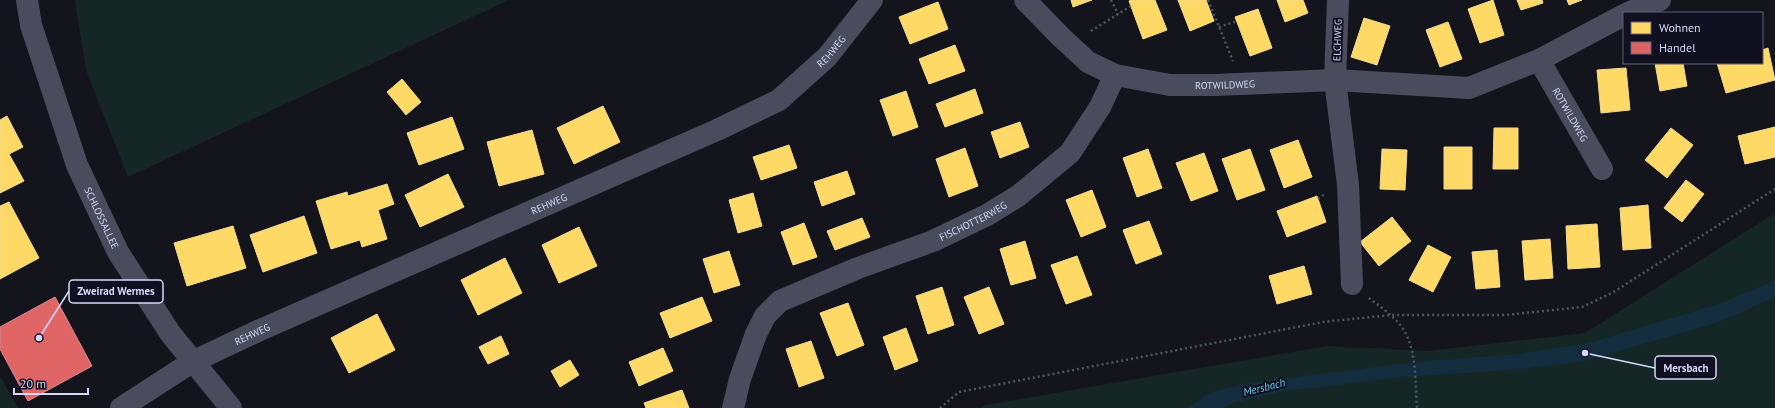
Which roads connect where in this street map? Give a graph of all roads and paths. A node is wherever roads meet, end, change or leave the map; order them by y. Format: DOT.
graph roads {
  1 [pos="27,0"];
  2 [pos="872,0"];
  3 [pos="1025,0"];
  4 [pos="1111,0"];
  5 [pos="1208,0"];
  6 [pos="1338,0"];
  7 [pos="1660,0"];
  8 [pos="1131,6"];
  9 [pos="1630,12"];
  10 [pos="1118,14"];
  11 [pos="1623,16"];
  12 [pos="1237,21"];
  13 [pos="1219,27"];
  14 [pos="1070,45"];
  15 [pos="1539,60"];
  16 [pos="1116,75"];
  17 [pos="1335,80"];
  18 [pos="1242,84"];
  19 [pos="1602,170"];
  20 [pos="1775,190"];
  21 [pos="1352,284"];
  22 [pos="1391,315"];
  23 [pos="192,362"];
  24 [pos="121,408"];
  25 [pos="231,408"];
  26 [pos="733,408"];
  27 [pos="940,408"];
  28 [pos="1417,408"];
  1 -- 23 [label="street, SCHLOSSALLEE"];
  2 -- 23 [label="street, REHWEG"];
  3 -- 14 [label="street"];
  4 -- 10 [label="path"];
  5 -- 13 [label="path"];
  6 -- 17 [label="street, ELCHWEG"];
  7 -- 9 [label="street"];
  8 -- 10 [label="path"];
  10 -- 14 [label="path"];
  11 -- 15 [label="street, ROTWILDWEG"];
  12 -- 13 [label="path"];
  13 -- 18 [label="path"];
  14 -- 16 [label="street"];
  15 -- 17 [label="street, ROTWILDWEG"];
  15 -- 19 [label="street, ROTWILDWEG"];
  16 -- 18 [label="street, ROTWILDWEG"];
  16 -- 26 [label="street, FISCHOTTERWEG"];
  17 -- 18 [label="street, ROTWILDWEG"];
  17 -- 21 [label="street"];
  20 -- 22 [label="path"];
  21 -- 22 [label="path"];
  22 -- 27 [label="path"];
  22 -- 28 [label="path"];
  23 -- 24 [label="street, REHWEG"];
  23 -- 25 [label="street, SCHLOSSALLEE"];
}
